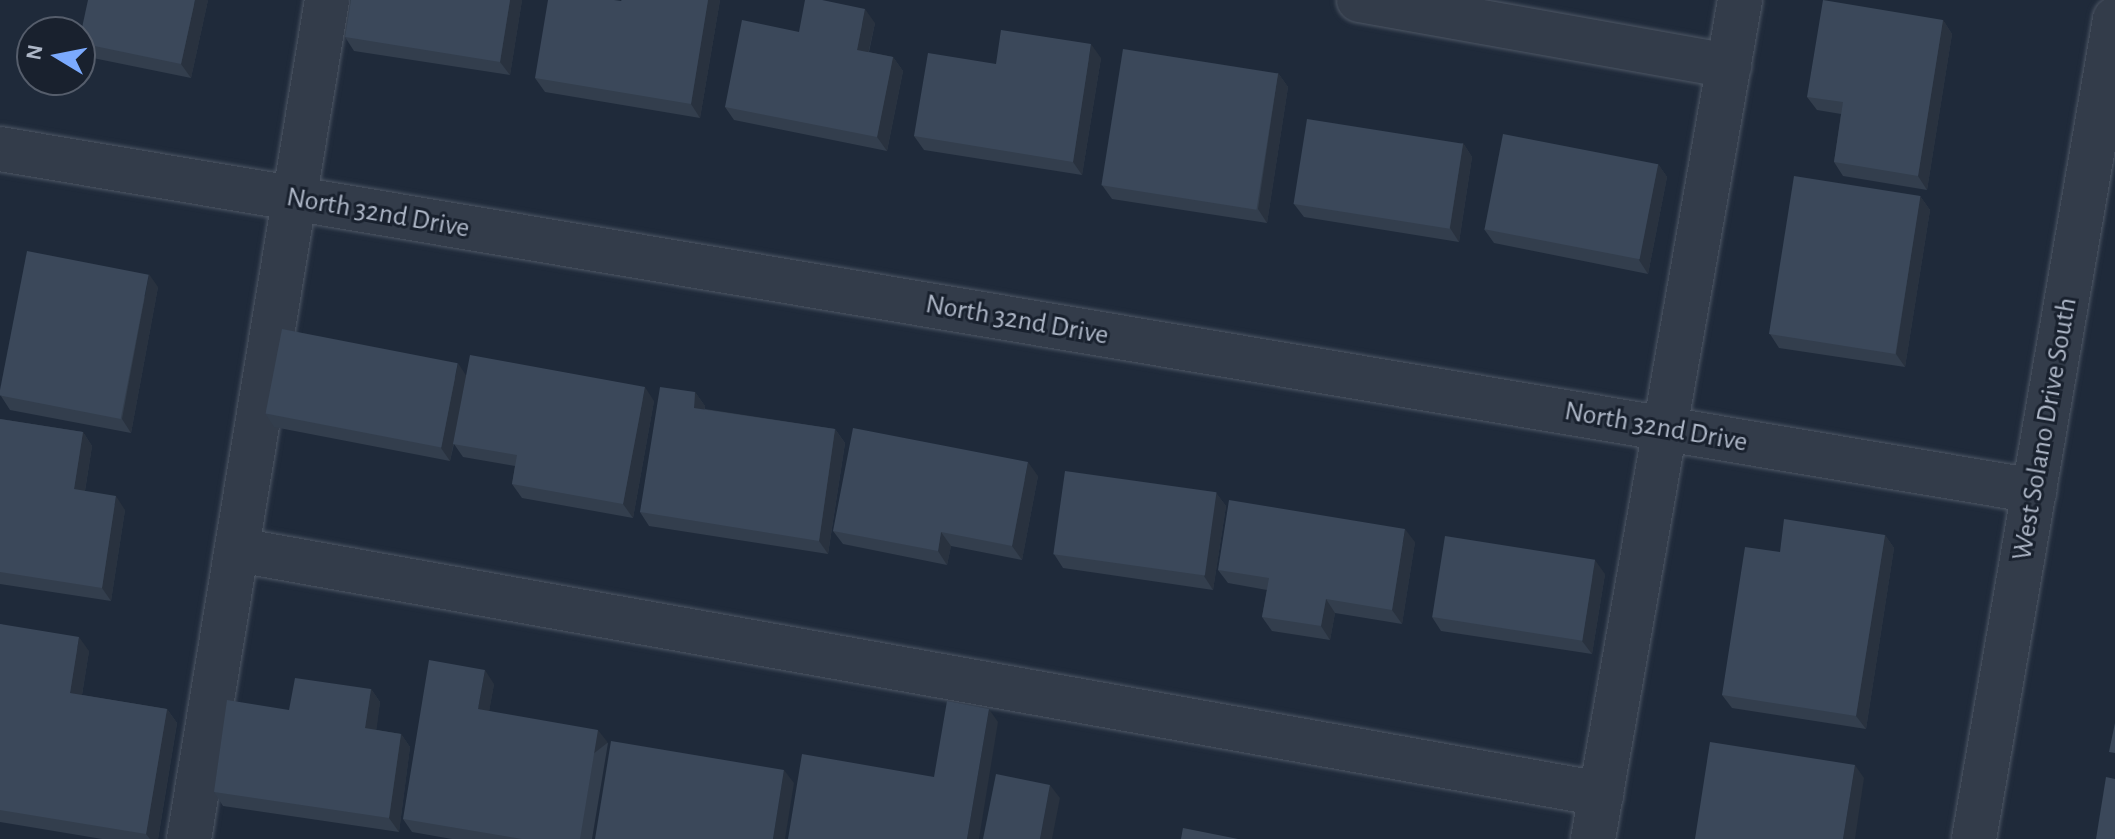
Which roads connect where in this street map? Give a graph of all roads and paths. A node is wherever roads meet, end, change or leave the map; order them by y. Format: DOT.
graph roads {
  1 [pos="327,0"];
  2 [pos="1359,0"];
  3 [pos="1740,0"];
  4 [pos="2115,19"];
  5 [pos="1729,66"];
  6 [pos="0,149"];
  7 [pos="292,198"];
  8 [pos="1665,429"];
  9 [pos="2034,491"];
  10 [pos="238,550"];
  11 [pos="1601,794"];
  12 [pos="189,839"];
  13 [pos="1593,839"];
  14 [pos="1974,839"];
  1 -- 7 [label="street"];
  2 -- 5 [label="street"];
  3 -- 5 [label="street"];
  4 -- 9 [label="street, West Solano Drive South"];
  5 -- 8 [label="street"];
  6 -- 7 [label="street, North 32nd Drive"];
  7 -- 8 [label="street, North 32nd Drive"];
  7 -- 10 [label="street"];
  8 -- 9 [label="street, North 32nd Drive"];
  8 -- 11 [label="street"];
  9 -- 14 [label="street, West Solano Drive South"];
  10 -- 11 [label="street"];
  10 -- 12 [label="street"];
  11 -- 13 [label="street"];
}
